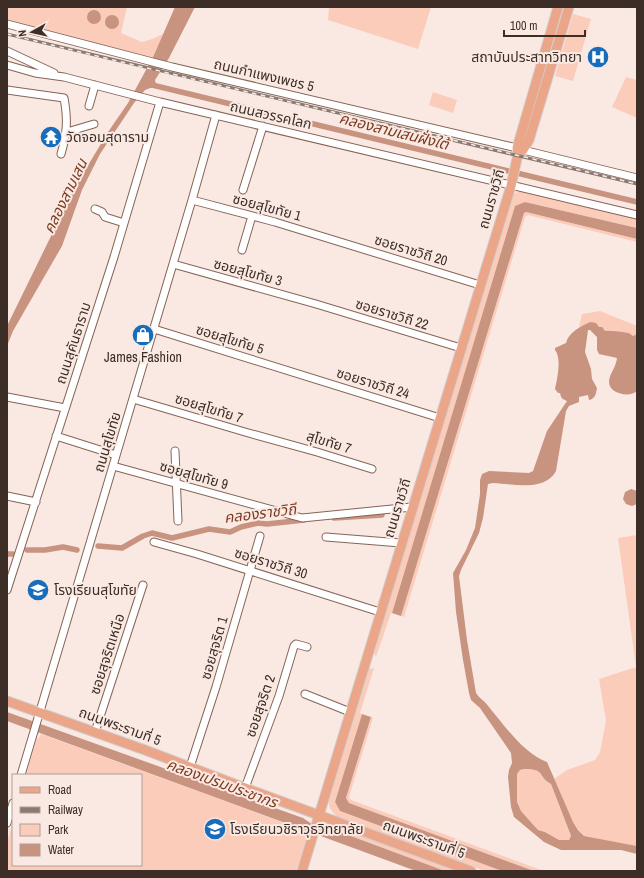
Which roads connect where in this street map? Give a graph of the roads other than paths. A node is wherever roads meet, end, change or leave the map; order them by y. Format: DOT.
graph roads {
  1 [pos="558,7"];
  2 [pos="564,7"];
  3 [pos="569,7"];
  4 [pos="7,24"];
  5 [pos="7,51"];
  6 [pos="7,65"];
  7 [pos="64,77"];
  8 [pos="95,85"];
  9 [pos="7,90"];
  10 [pos="158,102"];
  11 [pos="89,106"];
  12 [pos="216,115"];
  13 [pos="94,124"];
  14 [pos="263,126"];
  15 [pos="67,132"];
  16 [pos="521,149"];
  17 [pos="61,154"];
  18 [pos="637,178"];
  19 [pos="511,183"];
  20 [pos="243,190"];
  21 [pos="192,200"];
  22 [pos="95,209"];
  23 [pos="637,215"];
  24 [pos="252,216"];
  25 [pos="124,224"];
  26 [pos="334,240"];
  27 [pos="242,250"];
  28 [pos="173,264"];
  29 [pos="480,285"];
  30 [pos="316,304"];
  31 [pos="154,330"];
  32 [pos="461,348"];
  33 [pos="298,374"];
  34 [pos="7,397"];
  35 [pos="133,398"];
  36 [pos="65,408"];
  37 [pos="440,418"];
  38 [pos="56,436"];
  39 [pos="278,441"];
  40 [pos="175,451"];
  41 [pos="116,455"];
  42 [pos="113,466"];
  43 [pos="372,469"];
  44 [pos="176,483"];
  45 [pos="7,496"];
  46 [pos="36,502"];
  47 [pos="412,507"];
  48 [pos="178,521"];
  49 [pos="260,536"];
  50 [pos="326,537"];
  51 [pos="154,542"];
  52 [pos="401,543"];
  53 [pos="250,571"];
  54 [pos="142,585"];
  55 [pos="7,590"];
  56 [pos="380,612"];
  57 [pos="308,647"];
  58 [pos="305,694"];
  59 [pos="7,700"];
  60 [pos="39,712"];
  61 [pos="350,712"];
  62 [pos="95,732"];
  63 [pos="190,767"];
  64 [pos="21,774"];
  65 [pos="245,788"];
  66 [pos="12,806"];
  67 [pos="319,815"];
  68 [pos="7,823"];
  69 [pos="302,871"];
  70 [pos="471,871"];
  1 -- 16 [label="main road, ถนนราชวิถี"];
  2 -- 16 [label="main road"];
  3 -- 16 [label="main road, ถนนราชวิถี"];
  4 -- 16 [label="street, ถนนกำแพงเพชร 5"];
  5 -- 7 [label="street, ถนนสวรรคโลก"];
  6 -- 7 [label="street, ถนนสวรรคโลก"];
  7 -- 8 [label="street, ถนนสวรรคโลก"];
  8 -- 10 [label="street, ถนนสวรรคโลก"];
  8 -- 11 [label="street"];
  9 -- 15 [label="street"];
  10 -- 12 [label="street, ถนนสวรรคโลก"];
  10 -- 25 [label="street, ถนนสุคันธาราม"];
  12 -- 14 [label="street, ถนนสวรรคโลก"];
  12 -- 21 [label="street, ถนนสุโขทัย"];
  13 -- 15 [label="street"];
  14 -- 19 [label="street, ถนนสวรรคโลก"];
  14 -- 20 [label="street"];
  15 -- 17 [label="street"];
  16 -- 18 [label="street, ถนนกำแพงเพชร 5"];
  16 -- 19 [label="main road, ถนนราชวิถี"];
  19 -- 23 [label="street, ถนนสวรรคโลก"];
  19 -- 29 [label="main road, ถนนราชวิถี"];
  21 -- 24 [label="street, ซอยสุโขทัย 1"];
  21 -- 28 [label="street, ถนนสุโขทัย"];
  22 -- 25 [label="street"];
  24 -- 26 [label="street, ซอยสุโขทัย 1"];
  24 -- 27 [label="street"];
  25 -- 36 [label="street, ถนนสุคันธาราม"];
  26 -- 29 [label="street, ซอยราชวิถี 20"];
  28 -- 30 [label="street, ซอยสุโขทัย 3"];
  28 -- 31 [label="street, ถนนสุโขทัย"];
  29 -- 32 [label="main road, ถนนราชวิถี"];
  30 -- 32 [label="street, ซอยราชวิถี 22"];
  31 -- 33 [label="street, ซอยสุโขทัย 5"];
  31 -- 35 [label="street, ถนนสุโขทัย"];
  32 -- 37 [label="main road, ถนนราชวิถี"];
  33 -- 37 [label="street, ซอยราชวิถี 24"];
  34 -- 36 [label="street"];
  35 -- 39 [label="street, ซอยสุโขทัย 7"];
  35 -- 41 [label="street, ถนนสุโขทัย"];
  36 -- 38 [label="street, ถนนสุคันธาราม"];
  37 -- 47 [label="main road, ถนนราชวิถี"];
  38 -- 41 [label="street"];
  38 -- 46 [label="street, ถนนสุคันธาราม"];
  39 -- 43 [label="street, สุโขทัย 7"];
  40 -- 44 [label="street"];
  41 -- 42 [label="street, ถนนสุโขทัย"];
  42 -- 44 [label="street, ซอยสุโขทัย 9"];
  42 -- 60 [label="street, ถนนสุโขทัย"];
  44 -- 47 [label="street, ซอยสุโขทัย 9"];
  44 -- 48 [label="street"];
  45 -- 46 [label="street"];
  46 -- 55 [label="street, ถนนสุคันธาราม"];
  47 -- 52 [label="main road, ถนนราชวิถี"];
  49 -- 53 [label="street, ซอยสุจริต 1"];
  50 -- 52 [label="street"];
  51 -- 53 [label="street, ซอยราชวิถี 30"];
  52 -- 56 [label="main road, ถนนราชวิถี"];
  53 -- 56 [label="street, ซอยราชวิถี 30"];
  53 -- 63 [label="street, ซอยสุจริต 1"];
  54 -- 62 [label="street, ซอยสุจริตเหนือ"];
  56 -- 61 [label="main road, ถนนราชวิถี"];
  57 -- 65 [label="street, ซอยสุจริต 2"];
  58 -- 61 [label="street"];
  59 -- 60 [label="main road, ถนนพระรามที่ 5"];
  60 -- 62 [label="main road, ถนนพระรามที่ 5"];
  60 -- 64 [label="street, ถนนสุโขทัย"];
  61 -- 67 [label="main road, ถนนราชวิถี"];
  62 -- 63 [label="main road, ถนนพระรามที่ 5"];
  63 -- 65 [label="main road, ถนนพระรามที่ 5"];
  65 -- 67 [label="main road, ถนนพระรามที่ 5"];
  66 -- 68 [label="street"];
  67 -- 69 [label="main road, ถนนราชวิถี"];
  67 -- 70 [label="main road, ถนนพระรามที่ 5"];
}
